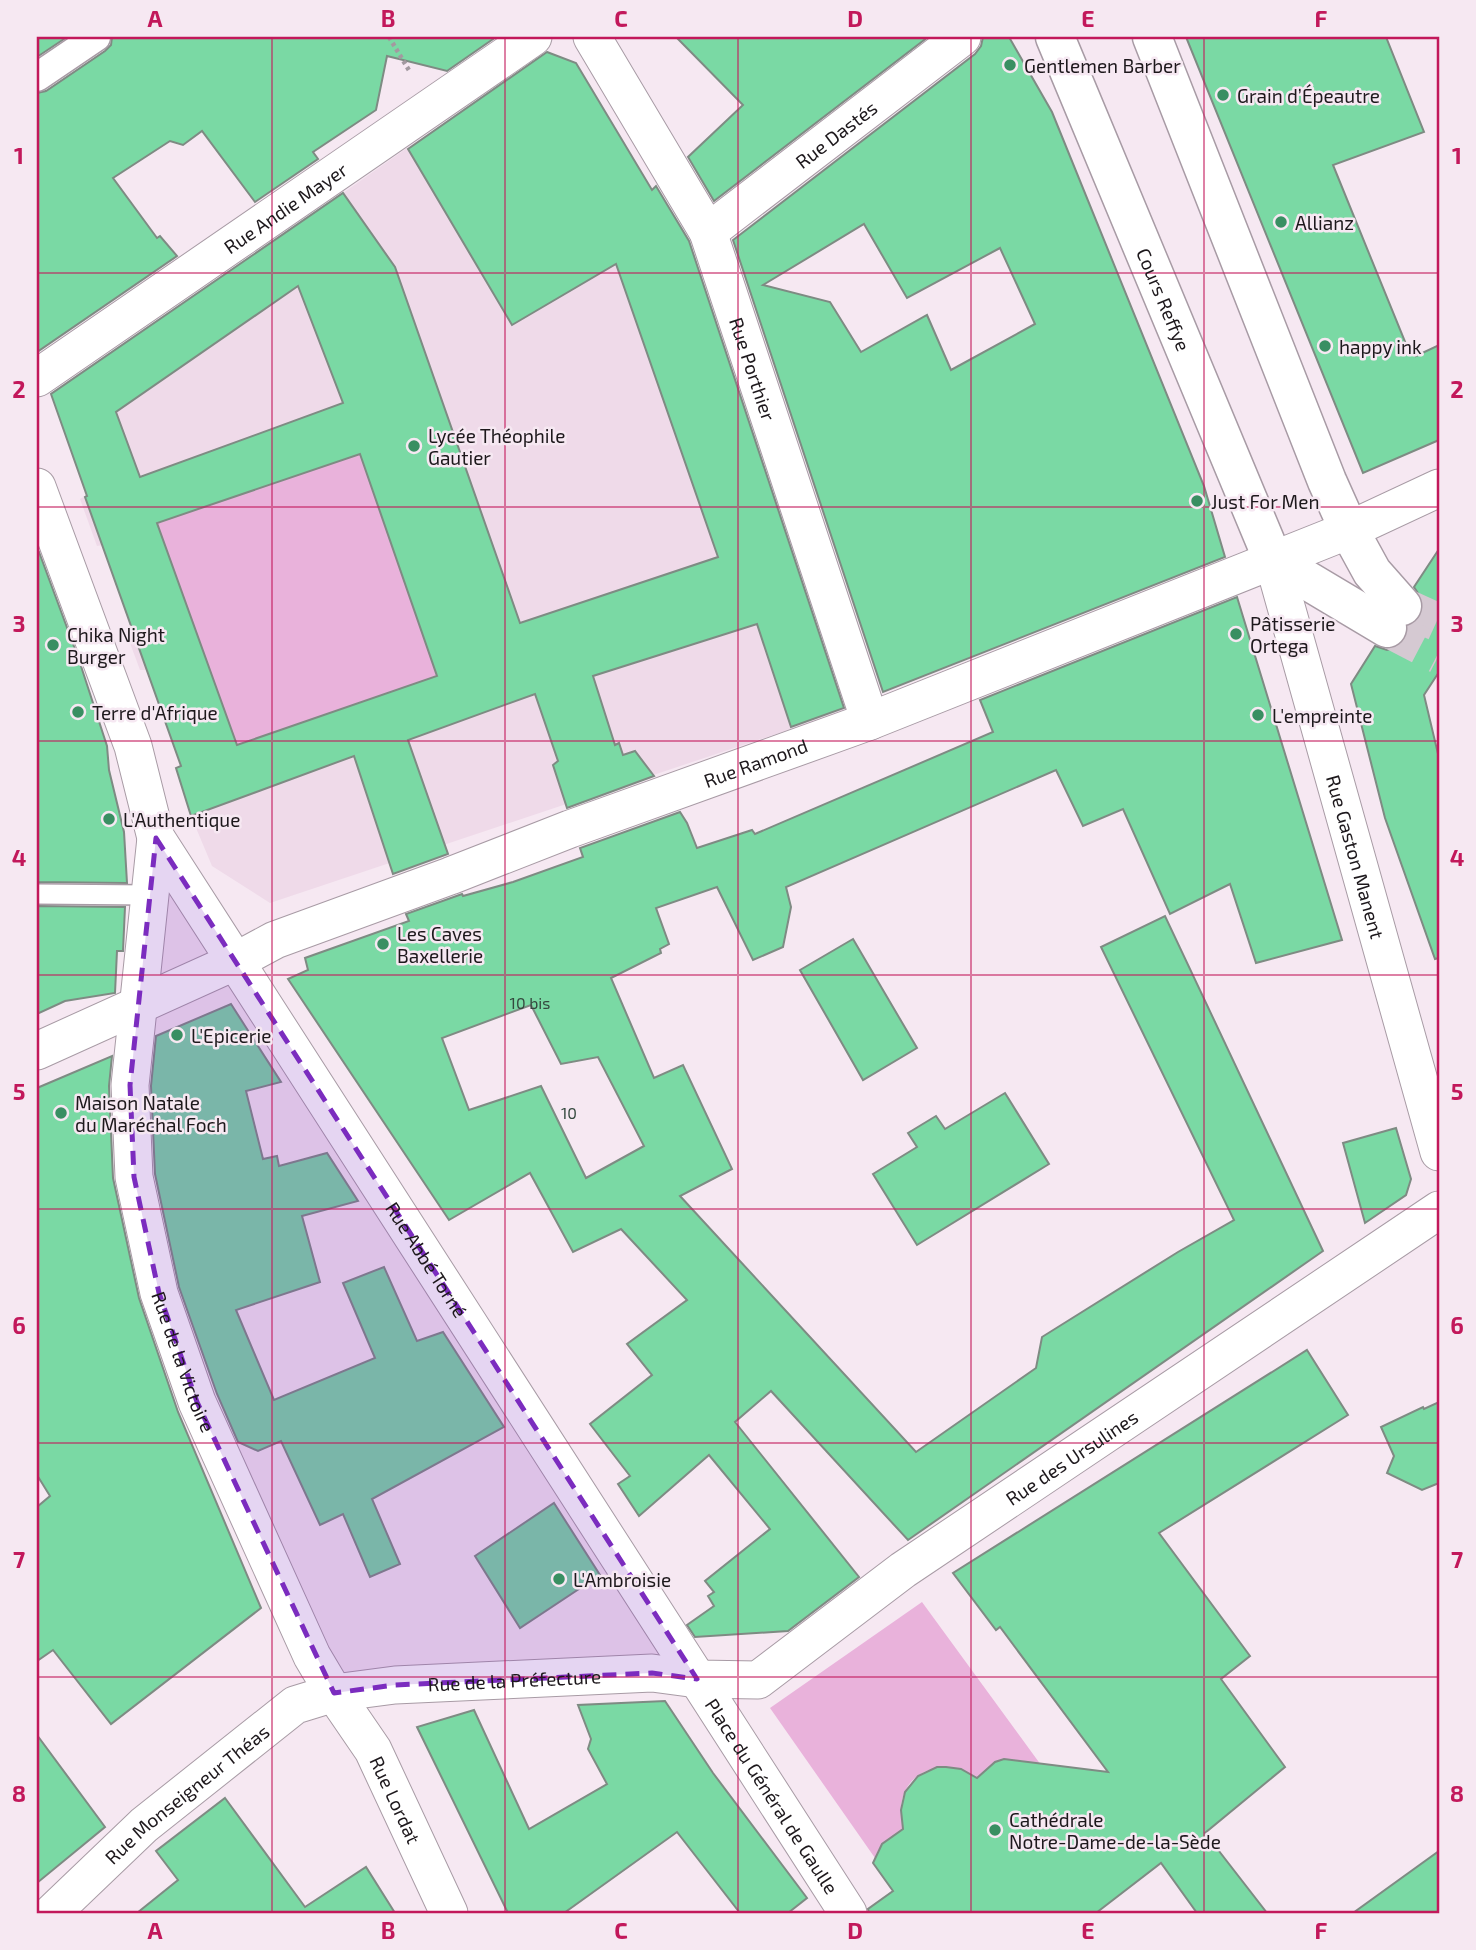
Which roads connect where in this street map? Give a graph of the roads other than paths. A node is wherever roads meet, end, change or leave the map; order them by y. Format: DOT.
graph roads {
  1 [pos="96,37"];
  2 [pos="533,37"];
  3 [pos="592,37"];
  4 [pos="962,37"];
  5 [pos="1055,37"];
  6 [pos="1152,37"];
  7 [pos="37,77"];
  8 [pos="708,232"];
  9 [pos="37,378"];
  10 [pos="37,487"];
  11 [pos="1439,488"];
  12 [pos="1349,530"];
  13 [pos="1273,560"];
  14 [pos="870,721"];
  15 [pos="156,838"];
  16 [pos="37,894"];
  17 [pos="149,895"];
  18 [pos="236,961"];
  19 [pos="138,1004"];
  20 [pos="37,1051"];
  21 [pos="1439,1152"];
  22 [pos="1439,1210"];
  23 [pos="697,1679"];
  24 [pos="334,1693"];
  25 [pos="52,1913"];
  26 [pos="449,1913"];
  27 [pos="848,1913"];
  1 -- 7 [label="street"];
  2 -- 9 [label="street, Rue Andie Mayer"];
  3 -- 8 [label="street, Rue Porthier"];
  4 -- 8 [label="street, Rue Dastés"];
  5 -- 13 [label="street, Cours Reffye"];
  6 -- 12 [label="street"];
  8 -- 14 [label="street, Rue Porthier"];
  10 -- 15 [label="street, Rue Abbé Torné"];
  11 -- 12 [label="street, Rue Ramond"];
  12 -- 13 [label="street, Rue Ramond"];
  12 -- 13 [label="street"];
  13 -- 14 [label="street, Rue Ramond"];
  13 -- 21 [label="street, Rue Gaston Manent"];
  14 -- 18 [label="street, Rue Ramond"];
  15 -- 17 [label="street, Rue Abbé Torné"];
  15 -- 18 [label="street, Rue Abbé Torné"];
  16 -- 17 [label="lane"];
  17 -- 19 [label="street, Rue Abbé Torné"];
  18 -- 19 [label="street, Rue Ramond"];
  18 -- 23 [label="street, Rue Abbé Torné"];
  19 -- 20 [label="street"];
  19 -- 24 [label="street, Rue de la Victoire"];
  22 -- 23 [label="street, Rue des Ursulines"];
  23 -- 24 [label="street, Rue de la Préfecture"];
  23 -- 27 [label="street, Place du Général de Gaulle"];
  24 -- 25 [label="street, Rue Monseigneur Théas"];
  24 -- 26 [label="street, Rue Lordat"];
}
